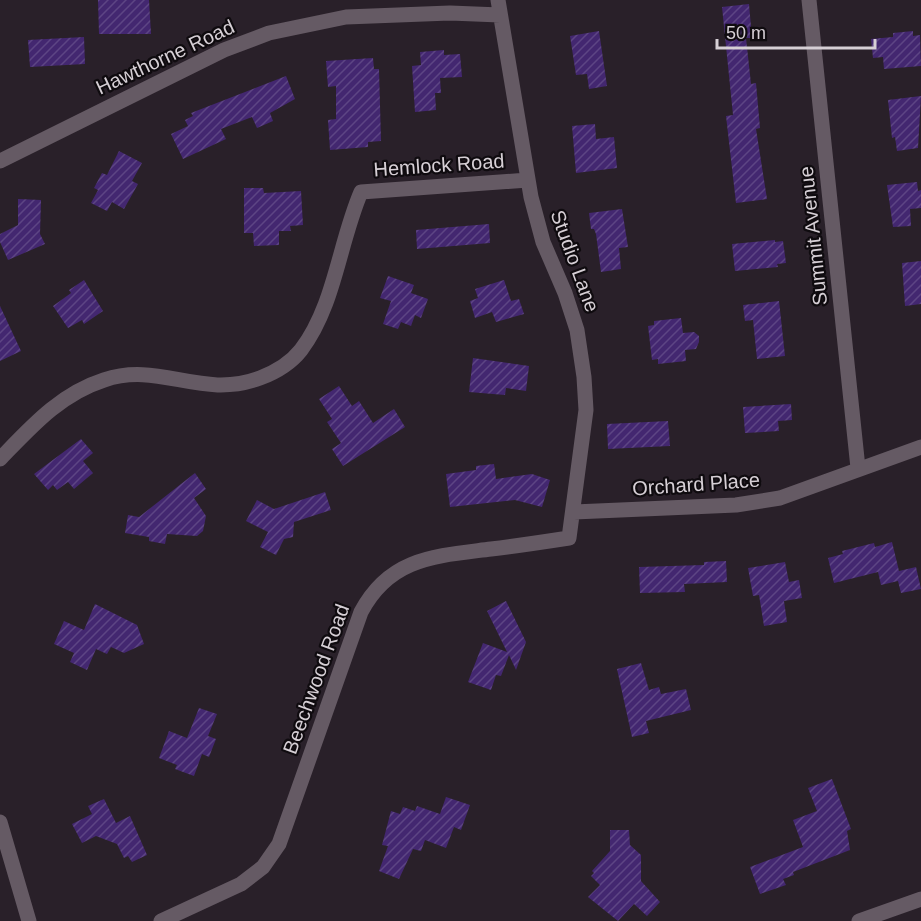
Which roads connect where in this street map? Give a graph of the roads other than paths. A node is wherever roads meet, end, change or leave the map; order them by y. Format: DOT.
graph roads {
  1 [pos="810,0"];
  2 [pos="499,8"];
  3 [pos="0,161"];
  4 [pos="528,180"];
  5 [pos="921,447"];
  6 [pos="0,459"];
  7 [pos="858,468"];
  8 [pos="574,512"];
  9 [pos="569,538"];
  10 [pos="0,822"];
  11 [pos="921,899"];
  12 [pos="29,921"];
  13 [pos="161,921"];
  14 [pos="859,921"];
  1 -- 7 [label="street, Summit Avenue"];
  2 -- 3 [label="street, Hawthorne Road"];
  2 -- 4 [label="street, Studio Lane"];
  4 -- 6 [label="street, Hemlock Road"];
  4 -- 8 [label="street, Studio Lane"];
  5 -- 7 [label="street, Orchard Place"];
  7 -- 8 [label="street, Orchard Place"];
  8 -- 9 [label="street, Studio Lane"];
  9 -- 13 [label="street, Beechwood Road"];
  10 -- 12 [label="street"];
  11 -- 14 [label="street"];
}
